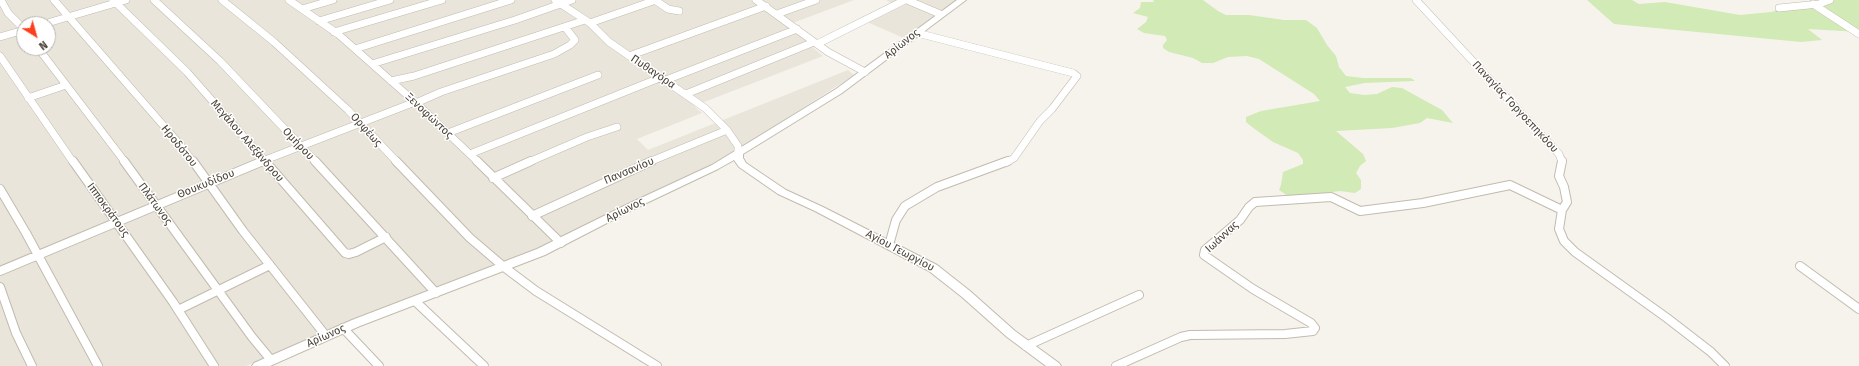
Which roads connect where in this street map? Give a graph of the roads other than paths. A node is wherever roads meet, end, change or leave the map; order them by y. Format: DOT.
graph roads {
  1 [pos="0,0"];
  2 [pos="54,0"];
  3 [pos="126,0"];
  4 [pos="154,0"];
  5 [pos="222,0"];
  6 [pos="289,0"];
  7 [pos="333,0"];
  8 [pos="390,0"];
  9 [pos="442,0"];
  10 [pos="511,0"];
  11 [pos="555,0"];
  12 [pos="572,0"];
  13 [pos="656,0"];
  14 [pos="756,0"];
  15 [pos="816,0"];
  16 [pos="906,0"];
  17 [pos="961,0"];
  18 [pos="1416,0"];
  19 [pos="1830,0"];
  20 [pos="115,1"];
  21 [pos="562,3"];
  22 [pos="1813,4"];
  23 [pos="766,6"];
  24 [pos="1779,8"];
  25 [pos="302,9"];
  26 [pos="679,11"];
  27 [pos="777,14"];
  28 [pos="940,14"];
  29 [pos="69,17"];
  30 [pos="16,20"];
  31 [pos="56,21"];
  32 [pos="319,21"];
  33 [pos="587,21"];
  34 [pos="565,27"];
  35 [pos="797,29"];
  36 [pos="16,32"];
  37 [pos="334,32"];
  38 [pos="917,33"];
  39 [pos="1859,34"];
  40 [pos="0,37"];
  41 [pos="815,43"];
  42 [pos="355,50"];
  43 [pos="0,56"];
  44 [pos="44,56"];
  45 [pos="629,56"];
  46 [pos="372,64"];
  47 [pos="865,72"];
  48 [pos="598,75"];
  49 [pos="664,78"];
  50 [pos="391,81"];
  51 [pos="66,85"];
  52 [pos="686,94"];
  53 [pos="28,98"];
  54 [pos="416,103"];
  55 [pos="359,123"];
  56 [pos="617,127"];
  57 [pos="727,130"];
  58 [pos="448,133"];
  59 [pos="301,146"];
  60 [pos="738,153"];
  61 [pos="470,154"];
  62 [pos="266,161"];
  63 [pos="493,178"];
  64 [pos="208,183"];
  65 [pos="0,189"];
  66 [pos="155,205"];
  67 [pos="1562,210"];
  68 [pos="532,216"];
  69 [pos="116,221"];
  70 [pos="386,237"];
  71 [pos="561,243"];
  72 [pos="889,246"];
  73 [pos="38,255"];
  74 [pos="270,265"];
  75 [pos="1800,266"];
  76 [pos="504,268"];
  77 [pos="0,271"];
  78 [pos="0,287"];
  79 [pos="218,291"];
  80 [pos="436,293"];
  81 [pos="1139,295"];
  82 [pos="416,301"];
  83 [pos="1859,309"];
  84 [pos="178,310"];
  85 [pos="343,328"];
  86 [pos="326,336"];
  87 [pos="1026,346"];
  88 [pos="271,360"];
  89 [pos="32,366"];
  90 [pos="98,366"];
  91 [pos="214,366"];
  92 [pos="258,366"];
  93 [pos="379,366"];
  94 [pos="484,366"];
  95 [pos="657,366"];
  96 [pos="1055,366"];
  97 [pos="1116,366"];
  98 [pos="1726,366"];
  1 -- 30 [label="street"];
  2 -- 29 [label="street, Ηροδότου"];
  3 -- 20 [label="street"];
  4 -- 59 [label="street, Ομήρου"];
  5 -- 55 [label="street, Ορφέως"];
  6 -- 25 [label="street, Ξενοφώντος"];
  7 -- 25 [label="street"];
  8 -- 32 [label="street"];
  9 -- 37 [label="street"];
  10 -- 42 [label="street"];
  11 -- 21 [label="street, Πυθαγόρα"];
  12 -- 21 [label="street"];
  13 -- 26 [label="street"];
  13 -- 33 [label="street"];
  14 -- 23 [label="street"];
  15 -- 27 [label="street"];
  16 -- 28 [label="street"];
  16 -- 41 [label="street"];
  17 -- 28 [label="street, Αρίωνος"];
  18 -- 67 [label="street, Παναγίας Γοργοεπηκόου"];
  19 -- 22 [label="street"];
  20 -- 29 [label="street"];
  20 -- 62 [label="street, Μεγάλου Αλεξάνδρου"];
  21 -- 33 [label="street, Πυθαγόρα"];
  21 -- 46 [label="street"];
  22 -- 24 [label="street"];
  22 -- 39 [label="street"];
  23 -- 27 [label="street"];
  23 -- 45 [label="street"];
  25 -- 32 [label="street, Ξενοφώντος"];
  27 -- 35 [label="street"];
  28 -- 38 [label="street, Αρίωνος"];
  29 -- 31 [label="street"];
  29 -- 64 [label="street, Ηροδότου"];
  32 -- 37 [label="street, Ξενοφώντος"];
  33 -- 34 [label="street"];
  33 -- 45 [label="street, Πυθαγόρα"];
  34 -- 50 [label="street"];
  34 -- 54 [label="street, Θουκυδίδου"];
  35 -- 41 [label="street"];
  35 -- 49 [label="street"];
  36 -- 40 [label="street"];
  37 -- 42 [label="street, Ξενοφώντος"];
  38 -- 47 [label="street, Αρίωνος"];
  38 -- 72 [label="street"];
  41 -- 47 [label="street"];
  41 -- 52 [label="street"];
  42 -- 46 [label="street, Ξενοφώντος"];
  43 -- 53 [label="street, Ιπποκράτους"];
  44 -- 51 [label="street, Πλάτωνος"];
  45 -- 49 [label="street, Πυθαγόρα"];
  46 -- 50 [label="street, Ξενοφώντος"];
  47 -- 60 [label="street, Αρίωνος"];
  48 -- 58 [label="street"];
  49 -- 52 [label="street, Πυθαγόρα"];
  49 -- 61 [label="street"];
  50 -- 54 [label="street, Ξενοφώντος"];
  51 -- 53 [label="street"];
  51 -- 66 [label="street, Πλάτωνος"];
  52 -- 57 [label="street, Πυθαγόρα"];
  53 -- 69 [label="street, Ιπποκράτους"];
  54 -- 55 [label="street, Θουκυδίδου"];
  54 -- 58 [label="street, Ξενοφώντος"];
  55 -- 59 [label="street, Θουκυδίδου"];
  55 -- 76 [label="street, Ορφέως"];
  56 -- 63 [label="street"];
  57 -- 60 [label="street, Πυθαγόρα"];
  57 -- 68 [label="street, Πανσανίου"];
  58 -- 61 [label="street, Ξενοφώντος"];
  59 -- 62 [label="street, Θουκυδίδου"];
  59 -- 70 [label="street, Ομήρου"];
  60 -- 71 [label="street, Αρίωνος"];
  60 -- 72 [label="street, Αγίου Γεωργίου"];
  61 -- 63 [label="street, Ξενοφώντος"];
  62 -- 64 [label="street, Θουκυδίδου"];
  62 -- 70 [label="street, Μεγάλου Αλεξάνδρου"];
  63 -- 68 [label="street, Ξενοφώντος"];
  64 -- 66 [label="street, Θουκυδίδου"];
  64 -- 74 [label="street, Ηροδότου"];
  65 -- 73 [label="street"];
  66 -- 69 [label="street, Θουκυδίδου"];
  66 -- 79 [label="street, Πλάτωνος"];
  67 -- 97 [label="street, Ιωάννας"];
  67 -- 98 [label="street, Παναγίας Γοργοεπηκόου"];
  68 -- 71 [label="street, Ξενοφώντος"];
  69 -- 73 [label="street, Θουκυδίδου"];
  69 -- 84 [label="street, Ιπποκράτους"];
  70 -- 80 [label="street, Ομήρου"];
  71 -- 76 [label="street, Αρίωνος"];
  72 -- 87 [label="street, Αγίου Γεωργίου"];
  73 -- 77 [label="street, Θουκυδίδου"];
  73 -- 90 [label="street"];
  74 -- 79 [label="street"];
  74 -- 86 [label="street, Ηροδότου"];
  75 -- 83 [label="street"];
  76 -- 80 [label="street, Αρίωνος"];
  76 -- 95 [label="street, Ορφέως"];
  78 -- 89 [label="street"];
  79 -- 84 [label="street"];
  79 -- 88 [label="street, Πλάτωνος"];
  80 -- 82 [label="street, Αρίωνος"];
  81 -- 87 [label="street"];
  82 -- 85 [label="street, Αρίωνος"];
  82 -- 94 [label="street"];
  84 -- 91 [label="street, Ιπποκράτους"];
  85 -- 86 [label="street, Αρίωνος"];
  85 -- 93 [label="street"];
  86 -- 88 [label="street, Αρίωνος"];
  87 -- 96 [label="street, Αγίου Γεωργίου"];
  88 -- 92 [label="street, Αρίωνος"];
}
